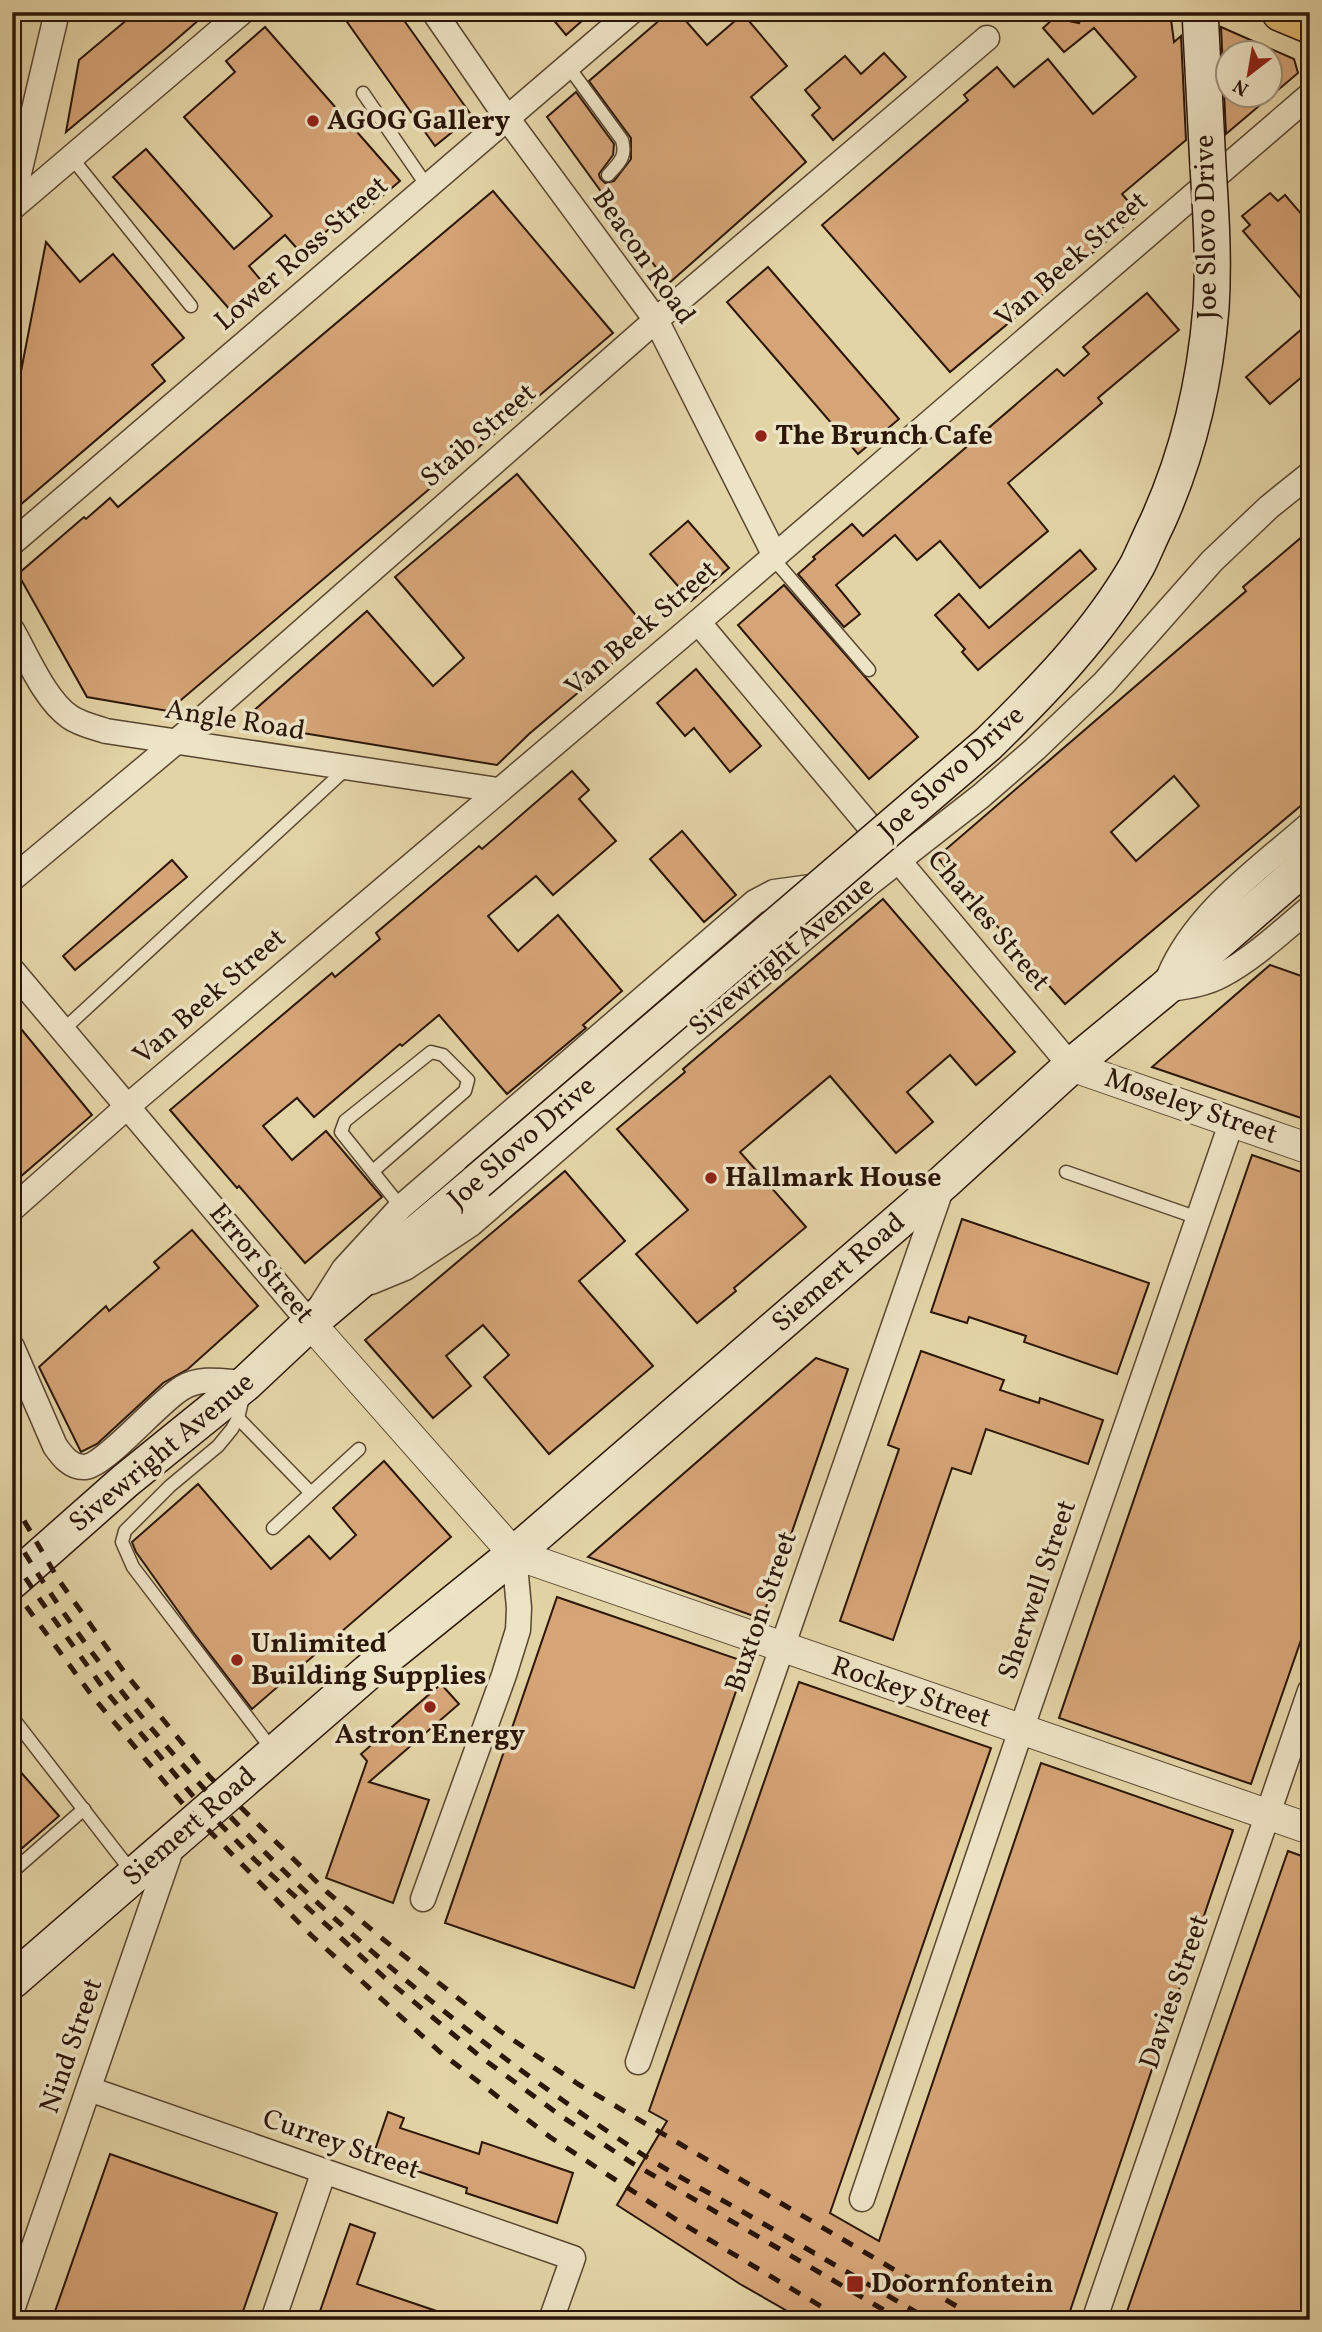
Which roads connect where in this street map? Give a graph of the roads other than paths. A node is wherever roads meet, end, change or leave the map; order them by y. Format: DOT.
graph roads {
  1 [pos="57,12"];
  2 [pos="242,12"];
  3 [pos="434,12"];
  4 [pos="631,12"];
  5 [pos="1200,12"];
  6 [pos="1281,12"];
  7 [pos="1310,24"];
  8 [pos="987,38"];
  9 [pos="568,66"];
  10 [pos="363,93"];
  11 [pos="1310,95"];
  12 [pos="507,117"];
  13 [pos="71,158"];
  14 [pos="608,175"];
  15 [pos="427,186"];
  16 [pos="12,206"];
  17 [pos="191,306"];
  18 [pos="656,320"];
  19 [pos="1310,474"];
  20 [pos="12,542"];
  21 [pos="773,555"];
  22 [pos="698,622"];
  23 [pos="12,630"];
  24 [pos="869,670"];
  25 [pos="176,742"];
  26 [pos="348,768"];
  27 [pos="498,790"];
  28 [pos="1310,824"];
  29 [pos="897,860"];
  30 [pos="1310,862"];
  31 [pos="12,879"];
  32 [pos="871,882"];
  33 [pos="1310,908"];
  34 [pos="12,970"];
  35 [pos="1163,990"];
  36 [pos="63,1030"];
  37 [pos="1071,1066"];
  38 [pos="128,1106"];
  39 [pos="1232,1121"];
  40 [pos="1310,1149"];
  41 [pos="373,1171"];
  42 [pos="1066,1172"];
  43 [pos="944,1182"];
  44 [pos="401,1207"];
  45 [pos="12,1209"];
  46 [pos="1198,1218"];
  47 [pos="350,1290"];
  48 [pos="310,1323"];
  49 [pos="12,1347"];
  50 [pos="246,1383"];
  51 [pos="238,1418"];
  52 [pos="359,1449"];
  53 [pos="311,1493"];
  54 [pos="272,1528"];
  55 [pos="514,1554"];
  56 [pos="12,1581"];
  57 [pos="781,1648"];
  58 [pos="1310,1691"];
  59 [pos="12,1717"];
  60 [pos="1021,1730"];
  61 [pos="274,1753"];
  62 [pos="84,1810"];
  63 [pos="1268,1815"];
  64 [pos="1310,1829"];
  65 [pos="174,1840"];
  66 [pos="12,1872"];
  67 [pos="135,1875"];
  68 [pos="423,1899"];
  69 [pos="12,1981"];
  70 [pos="638,2062"];
  71 [pos="89,2089"];
  72 [pos="324,2171"];
  73 [pos="862,2199"];
  74 [pos="12,2310"];
  75 [pos="1097,2312"];
  76 [pos="273,2320"];
  77 [pos="551,2320"];
  1 -- 16 [label="street"];
  2 -- 13 [label="street"];
  3 -- 12 [label="street, Beacon Road"];
  4 -- 9 [label="street, Lower Ross Street"];
  5 -- 47 [label="main road, Joe Slovo Drive, bridge"];
  6 -- 7 [label="main road"];
  8 -- 18 [label="street, Staib Street"];
  9 -- 12 [label="street, Lower Ross Street"];
  9 -- 14 [label="lane"];
  10 -- 15 [label="lane"];
  11 -- 21 [label="street, Van Beek Street"];
  12 -- 15 [label="street, Lower Ross Street"];
  12 -- 18 [label="street, Beacon Road"];
  13 -- 16 [label="street"];
  13 -- 17 [label="lane"];
  15 -- 20 [label="street, Lower Ross Street"];
  18 -- 21 [label="street, Beacon Road"];
  18 -- 25 [label="street, Staib Street"];
  19 -- 29 [label="street, Sivewright Avenue"];
  21 -- 22 [label="street, Van Beek Street"];
  21 -- 24 [label="lane"];
  22 -- 27 [label="street, Van Beek Street"];
  22 -- 29 [label="street, Charles Street"];
  23 -- 25 [label="street, Angle Road"];
  25 -- 26 [label="street, Angle Road"];
  25 -- 31 [label="street, Staib Street"];
  26 -- 27 [label="street, Angle Road"];
  26 -- 36 [label="lane"];
  27 -- 38 [label="street, Van Beek Street"];
  28 -- 35 [label="street, Siemert Road"];
  29 -- 32 [label="street, Sivewright Avenue"];
  29 -- 37 [label="street, Charles Street"];
  30 -- 35 [label="main road, Siemert Road"];
  32 -- 44 [label="street"];
  32 -- 47 [label="street, Sivewright Avenue"];
  33 -- 35 [label="street"];
  34 -- 36 [label="street, Error Street"];
  35 -- 37 [label="main road, Siemert Road"];
  36 -- 38 [label="street, Error Street"];
  37 -- 39 [label="street, Moseley Street"];
  37 -- 43 [label="main road, Siemert Road"];
  38 -- 45 [label="street, Van Beek Street"];
  38 -- 48 [label="street, Error Street"];
  39 -- 40 [label="street, Moseley Street"];
  39 -- 46 [label="street, Sherwell Street"];
  41 -- 41 [label="lane"];
  41 -- 44 [label="lane"];
  42 -- 46 [label="lane"];
  43 -- 55 [label="main road, Siemert Road"];
  43 -- 57 [label="street, Buxton Street"];
  44 -- 48 [label="street"];
  46 -- 60 [label="street, Sherwell Street"];
  47 -- 48 [label="main road, Joe Slovo Drive"];
  48 -- 50 [label="main road, Sivewright Avenue"];
  48 -- 55 [label="street, Error Street"];
  49 -- 50 [label="street"];
  50 -- 51 [label="lane"];
  50 -- 56 [label="main road, Sivewright Avenue"];
  51 -- 53 [label="lane"];
  51 -- 61 [label="lane"];
  52 -- 53 [label="lane"];
  53 -- 54 [label="lane"];
  55 -- 57 [label="street, Rockey Street"];
  55 -- 61 [label="main road, Siemert Road"];
  55 -- 68 [label="street"];
  57 -- 60 [label="street, Rockey Street"];
  57 -- 70 [label="street, Buxton Street"];
  58 -- 63 [label="street, Davies Street"];
  59 -- 62 [label="lane"];
  60 -- 63 [label="street, Rockey Street"];
  60 -- 73 [label="street, Sherwell Street"];
  61 -- 65 [label="main road, Siemert Road"];
  62 -- 66 [label="lane"];
  62 -- 67 [label="lane"];
  63 -- 64 [label="street, Rockey Street"];
  63 -- 75 [label="street, Davies Street"];
  65 -- 67 [label="main road, Siemert Road"];
  65 -- 71 [label="street, Nind Street"];
  67 -- 69 [label="main road, Siemert Road"];
  71 -- 72 [label="street, Currey Street"];
  71 -- 74 [label="street, Nind Street"];
  72 -- 76 [label="street"];
  72 -- 77 [label="street, Currey Street"];
}
